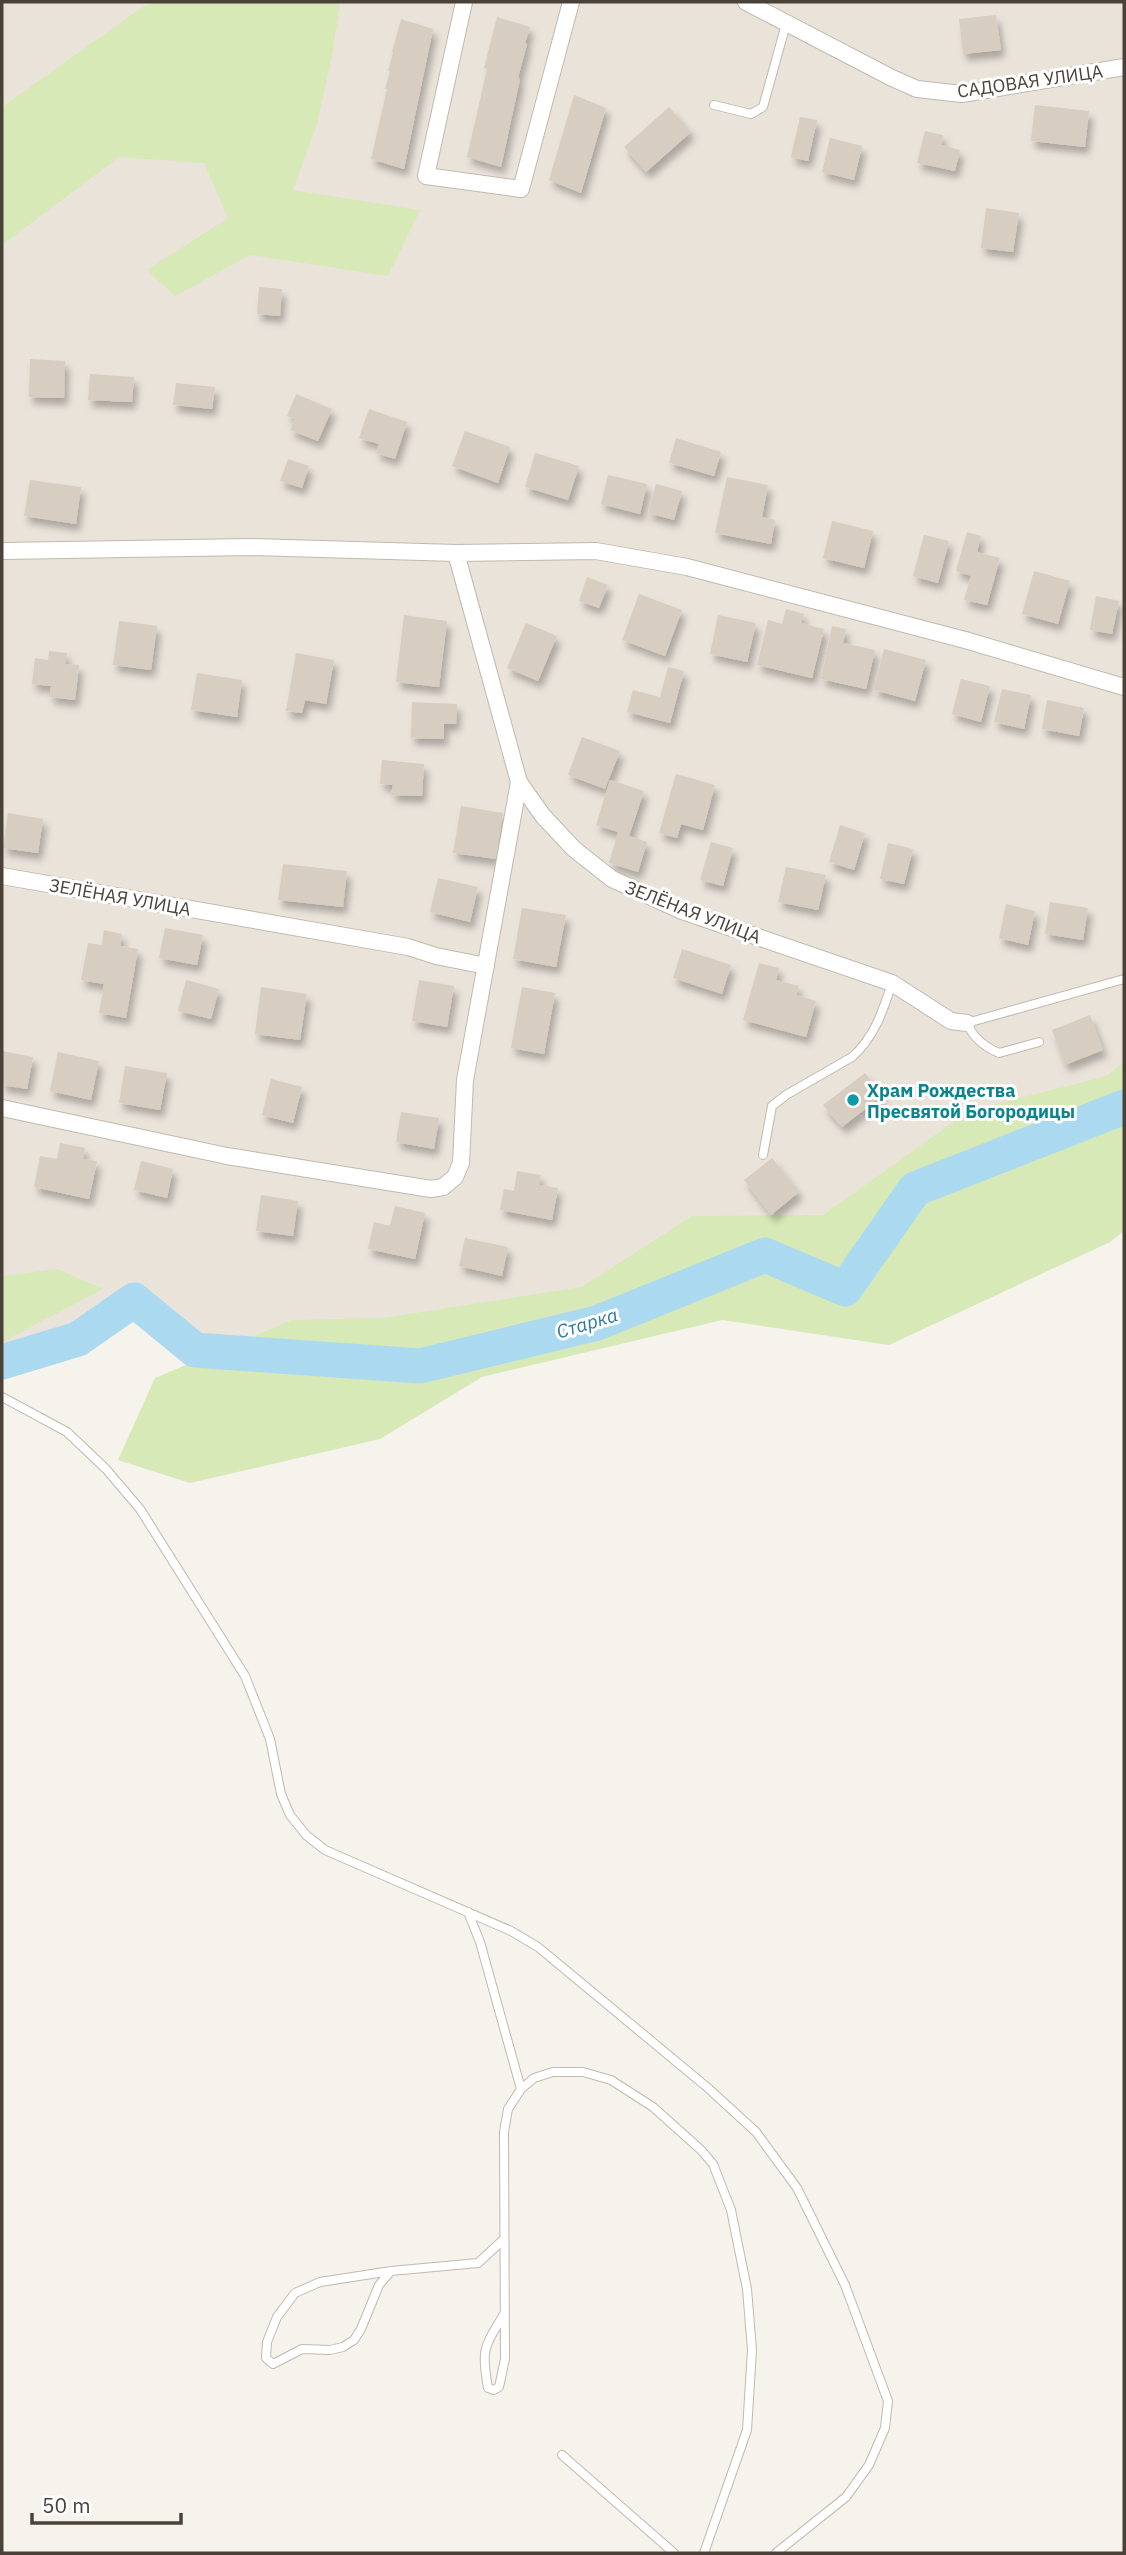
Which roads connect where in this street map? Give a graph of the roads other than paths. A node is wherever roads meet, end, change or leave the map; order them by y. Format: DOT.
graph roads {
  1 [pos="464,2"];
  2 [pos="571,2"];
  3 [pos="747,2"];
  4 [pos="786,24"];
  5 [pos="1124,66"];
  6 [pos="713,105"];
  7 [pos="2,551"];
  8 [pos="456,553"];
  9 [pos="1124,687"];
  10 [pos="519,782"];
  11 [pos="2,876"];
  12 [pos="486,967"];
  13 [pos="1124,979"];
  14 [pos="892,983"];
  15 [pos="967,1023"];
  16 [pos="1039,1042"];
  17 [pos="2,1108"];
  18 [pos="763,1155"];
  19 [pos="2,1397"];
  20 [pos="468,1912"];
  21 [pos="521,2089"];
  22 [pos="504,2239"];
  23 [pos="391,2271"];
  24 [pos="504,2314"];
  25 [pos="562,2455"];
  26 [pos="785,2550"];
  27 [pos="674,2553"];
  28 [pos="704,2553"];
  29 [pos="776,2553"];
  1 -- 2 [label="street"];
  3 -- 4 [label="street, САДОВАЯ УЛИЦА"];
  4 -- 5 [label="street, САДОВАЯ УЛИЦА"];
  4 -- 6 [label="lane"];
  7 -- 8 [label="street"];
  8 -- 9 [label="street"];
  8 -- 10 [label="street, ЗЕЛЁНАЯ УЛИЦА"];
  10 -- 12 [label="street"];
  10 -- 14 [label="street, ЗЕЛЁНАЯ УЛИЦА"];
  11 -- 12 [label="street, ЗЕЛЁНАЯ УЛИЦА"];
  12 -- 17 [label="street"];
  13 -- 15 [label="lane"];
  14 -- 15 [label="street, ЗЕЛЁНАЯ УЛИЦА"];
  14 -- 18 [label="lane"];
  15 -- 16 [label="lane"];
  19 -- 20 [label="lane"];
  20 -- 21 [label="lane"];
  20 -- 26 [label="lane"];
  21 -- 22 [label="lane"];
  21 -- 28 [label="lane"];
  22 -- 23 [label="lane"];
  22 -- 24 [label="lane"];
  23 -- 23 [label="lane"];
  24 -- 24 [label="lane"];
  25 -- 27 [label="lane"];
  26 -- 29 [label="lane"];
}
